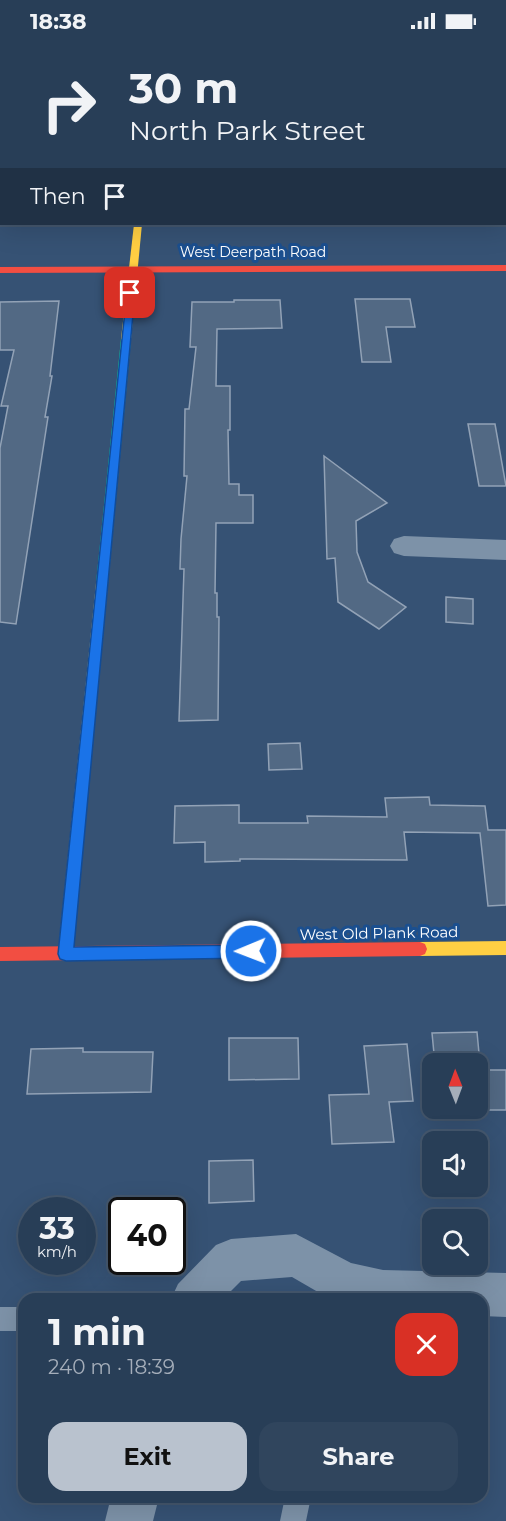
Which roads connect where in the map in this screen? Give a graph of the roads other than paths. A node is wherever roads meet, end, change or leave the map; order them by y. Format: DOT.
graph roads {
  1 [pos="138,225"];
  2 [pos="506,268"];
  3 [pos="133,269"];
  4 [pos="0,270"];
  5 [pos="404,546"];
  6 [pos="506,550"];
  7 [pos="506,948"];
  8 [pos="0,954"];
  9 [pos="66,954"];
  10 [pos="343,1291"];
  11 [pos="199,1293"];
  12 [pos="424,1293"];
  13 [pos="488,1295"];
  14 [pos="506,1295"];
  15 [pos="0,1318"];
  16 [pos="18,1319"];
  17 [pos="134,1503"];
  18 [pos="297,1503"];
  19 [pos="129,1521"];
  20 [pos="293,1521"];
  1 -- 3 [label="street"];
  2 -- 3 [label="street, West Deerpath Road"];
  3 -- 4 [label="street, West Deerpath Road"];
  3 -- 9 [label="street"];
  5 -- 6 [label="street"];
  7 -- 9 [label="street, West Old Plank Road"];
  8 -- 9 [label="street, West Old Plank Road"];
  10 -- 11 [label="street"];
  10 -- 12 [label="street"];
  13 -- 14 [label="street"];
  15 -- 16 [label="lane"];
  17 -- 19 [label="street"];
  18 -- 20 [label="lane"];
}
